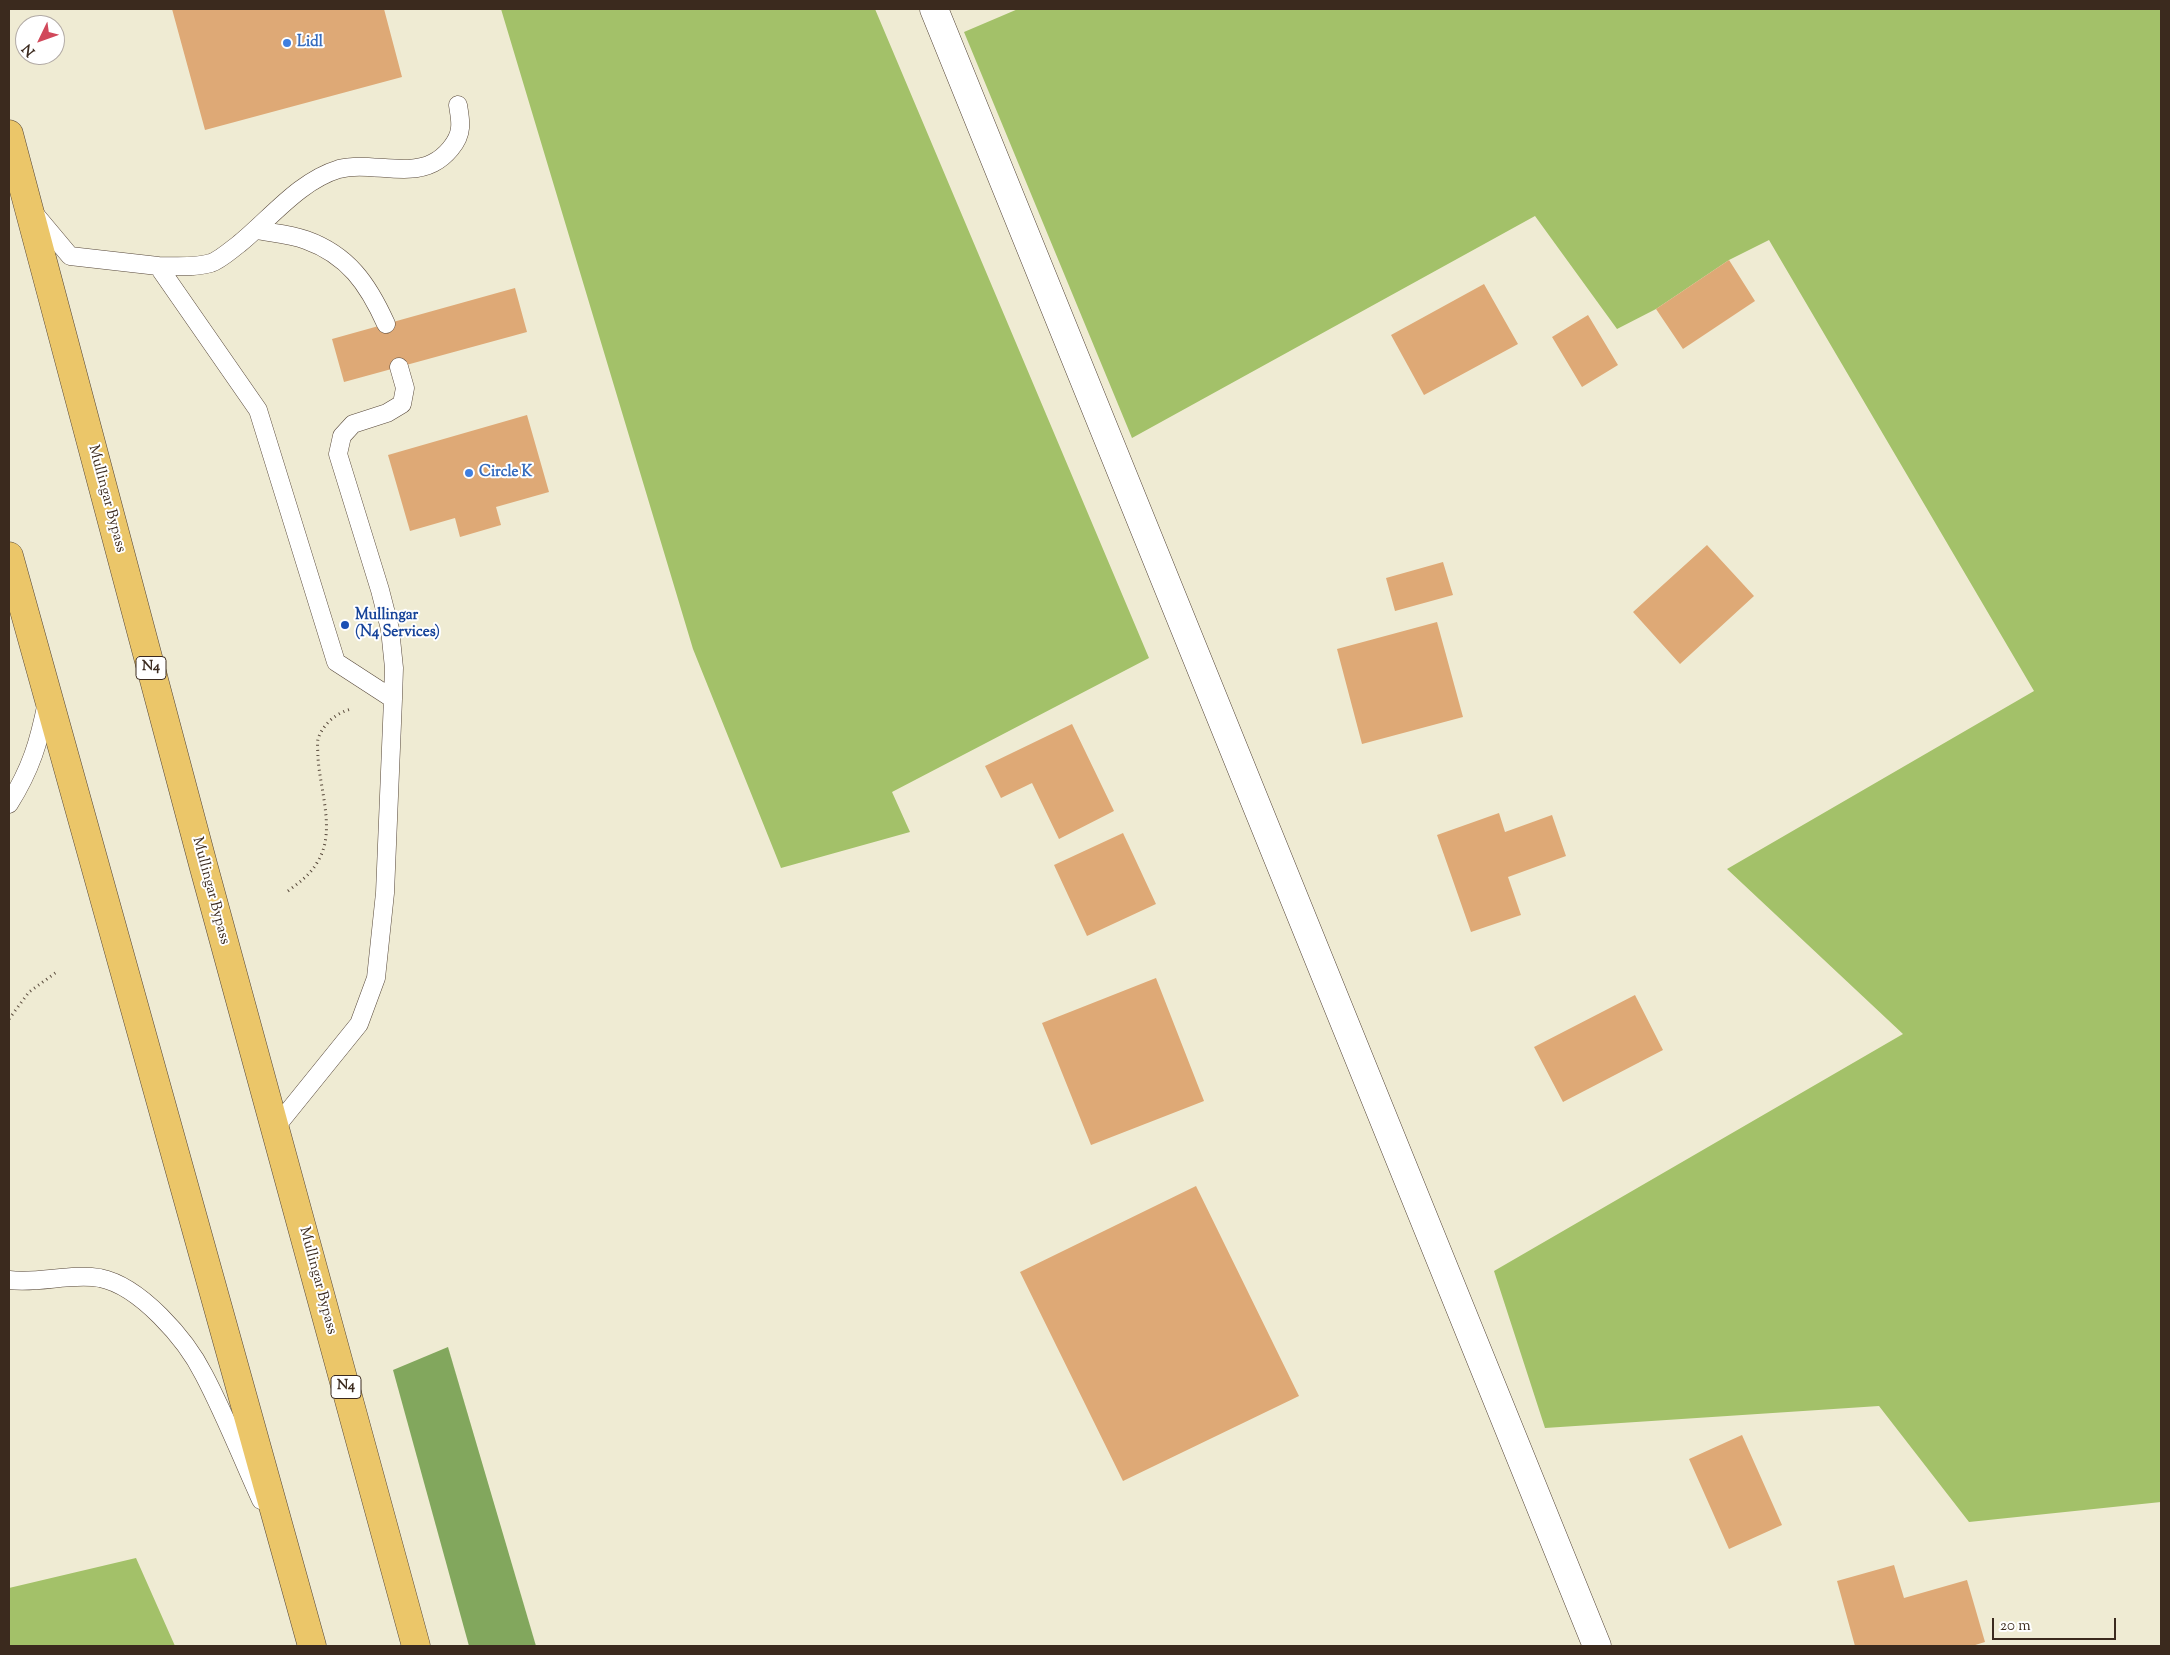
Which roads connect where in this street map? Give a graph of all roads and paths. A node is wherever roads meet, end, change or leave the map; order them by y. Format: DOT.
graph roads {
  1 [pos="934,9"];
  2 [pos="458,105"];
  3 [pos="9,134"];
  4 [pos="29,206"];
  5 [pos="256,230"];
  6 [pos="158,266"];
  7 [pos="386,324"];
  8 [pos="399,367"];
  9 [pos="9,556"];
  10 [pos="48,694"];
  11 [pos="393,699"];
  12 [pos="9,804"];
  13 [pos="288,891"];
  14 [pos="58,971"];
  15 [pos="9,1019"];
  16 [pos="275,1128"];
  17 [pos="9,1280"];
  18 [pos="289,1562"];
  19 [pos="312,1646"];
  20 [pos="416,1646"];
  21 [pos="1597,1646"];
  1 -- 21 [label="street"];
  2 -- 5 [label="lane"];
  3 -- 4 [label="highway, Mullingar Bypass / N4"];
  4 -- 6 [label="lane"];
  4 -- 16 [label="highway, Mullingar Bypass / N4"];
  5 -- 6 [label="lane"];
  5 -- 7 [label="lane"];
  6 -- 11 [label="lane"];
  8 -- 11 [label="lane"];
  9 -- 10 [label="highway"];
  10 -- 12 [label="lane"];
  10 -- 18 [label="highway"];
  11 -- 13 [label="path"];
  11 -- 16 [label="lane"];
  14 -- 15 [label="path"];
  16 -- 20 [label="highway, Mullingar Bypass / N4"];
  17 -- 18 [label="lane"];
  18 -- 19 [label="highway"];
}
